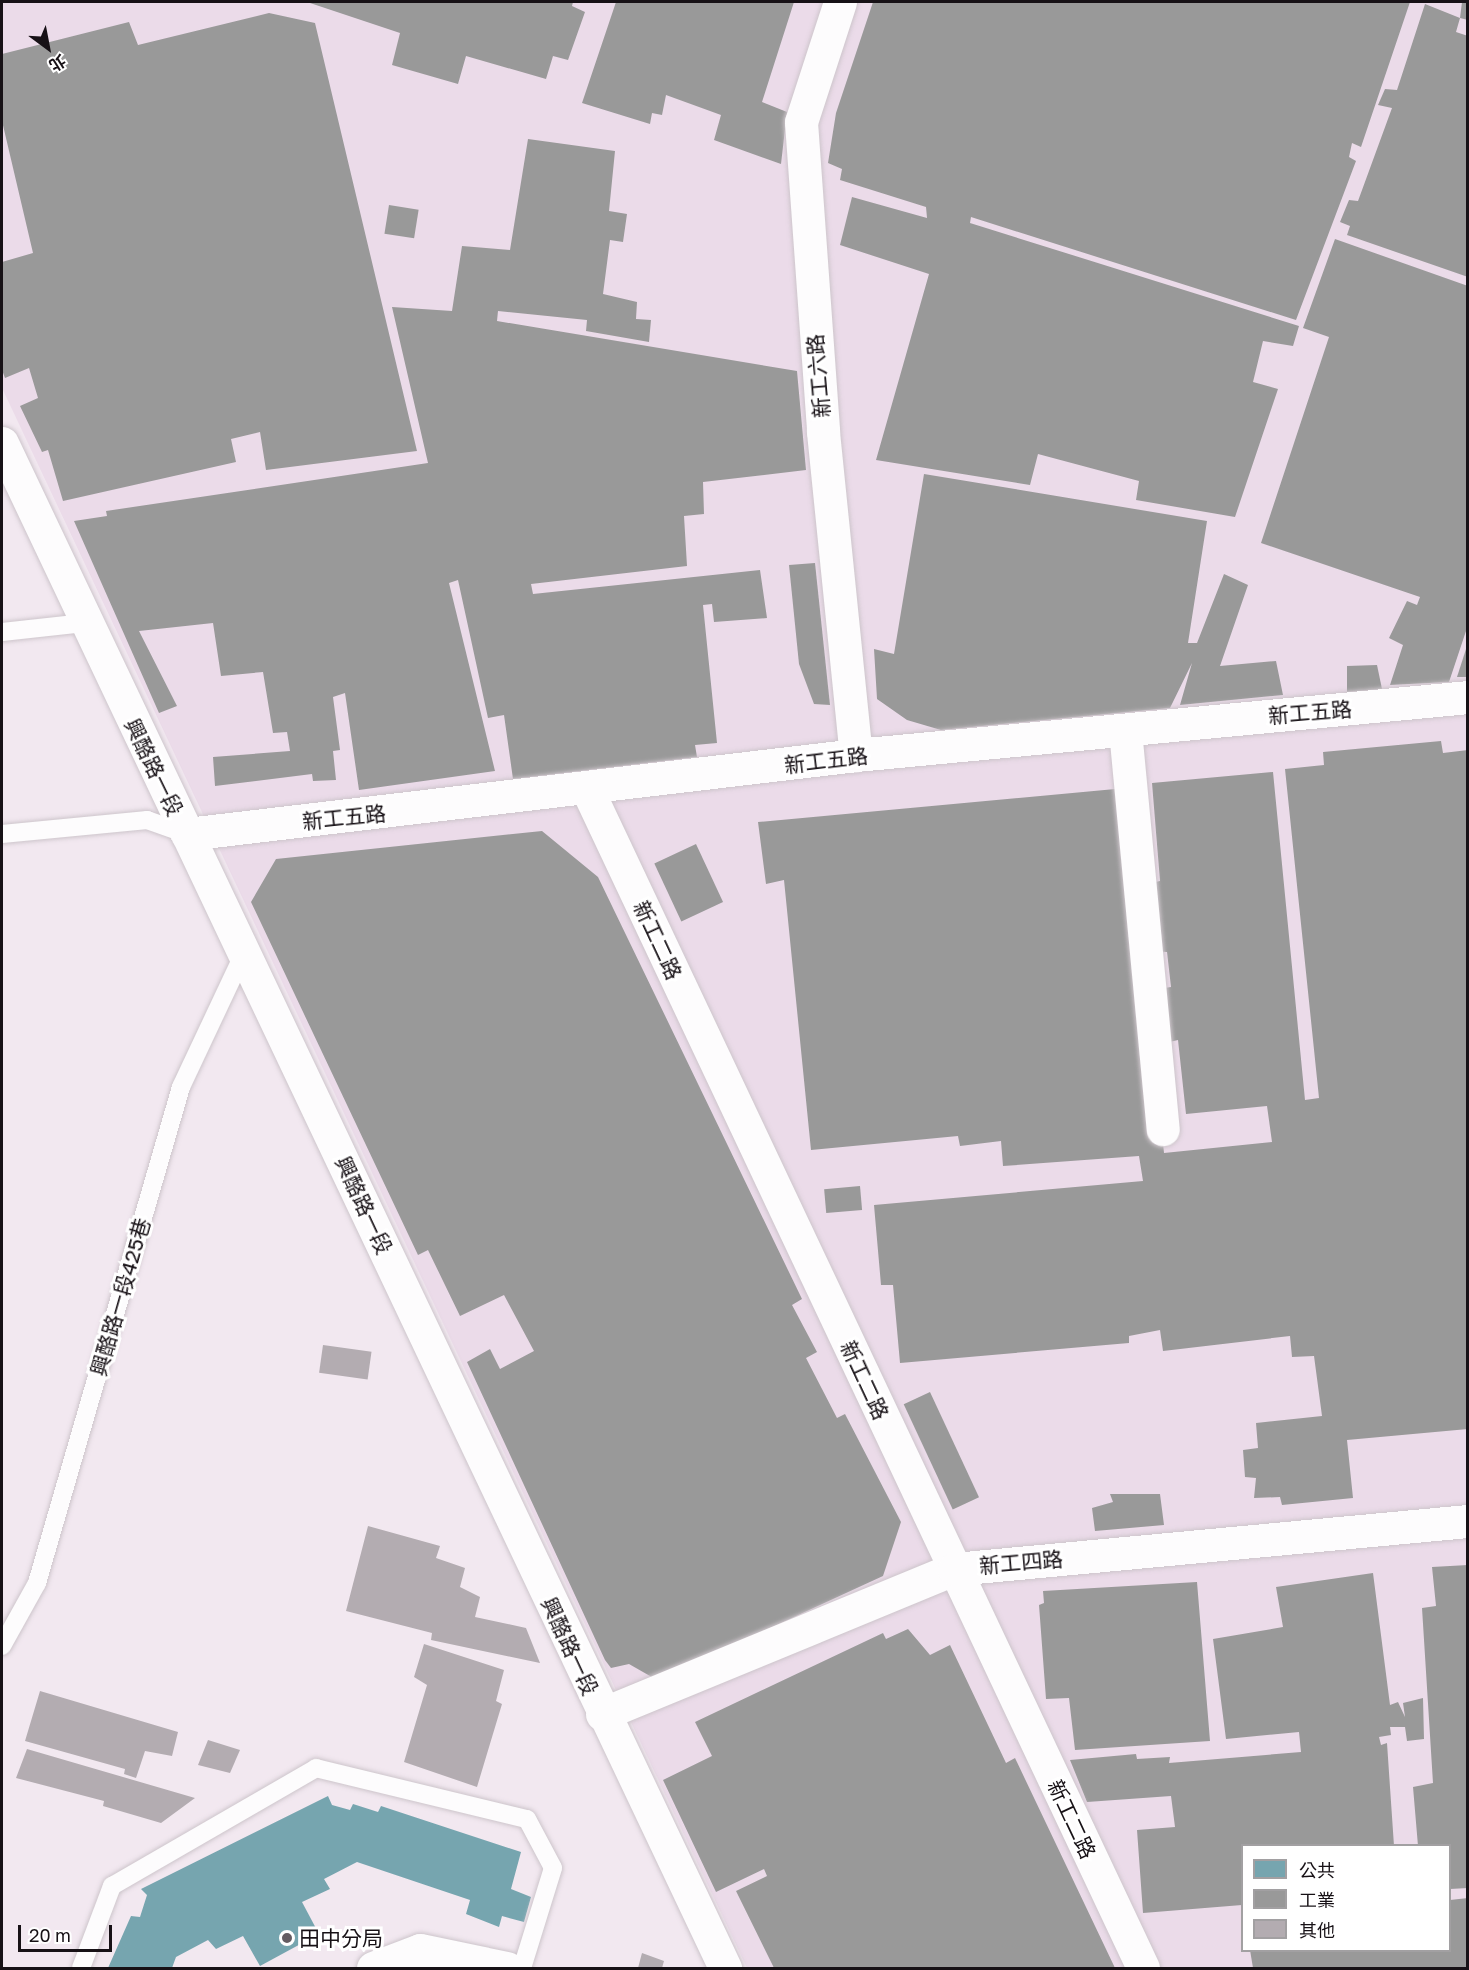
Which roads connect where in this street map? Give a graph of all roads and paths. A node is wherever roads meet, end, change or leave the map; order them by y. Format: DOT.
graph roads {
  1 [pos="840,2"];
  2 [pos="2,443"];
  3 [pos="85,623"];
  4 [pos="2,632"];
  5 [pos="1467,697"];
  6 [pos="1125,730"];
  7 [pos="856,755"];
  8 [pos="588,791"];
  9 [pos="2,834"];
  10 [pos="187,834"];
  11 [pos="245,951"];
  12 [pos="1163,1129"];
  13 [pos="1467,1521"];
  14 [pos="954,1569"];
  15 [pos="2,1646"];
  16 [pos="602,1714"];
  17 [pos="81,1968"];
  18 [pos="373,1968"];
  19 [pos="507,1968"];
  20 [pos="522,1968"];
  21 [pos="725,1968"];
  22 [pos="1143,1968"];
  1 -- 7 [label="street, 新工六路"];
  2 -- 3 [label="street, 興酪路一段"];
  3 -- 4 [label="lane"];
  3 -- 10 [label="street, 興酪路一段"];
  5 -- 6 [label="street, 新工五路"];
  6 -- 7 [label="street, 新工五路"];
  6 -- 12 [label="street"];
  7 -- 8 [label="street, 新工五路"];
  8 -- 10 [label="street, 新工五路"];
  8 -- 14 [label="street, 新工二路"];
  9 -- 10 [label="lane"];
  10 -- 11 [label="street, 興酪路一段"];
  11 -- 15 [label="lane, 興酪路一段425巷"];
  11 -- 16 [label="street, 興酪路一段"];
  13 -- 14 [label="street, 新工四路"];
  14 -- 16 [label="street, 新工四路"];
  14 -- 22 [label="street, 新工二路"];
  16 -- 21 [label="street, 興酪路一段"];
  17 -- 20 [label="lane"];
  18 -- 19 [label="street"];
}
